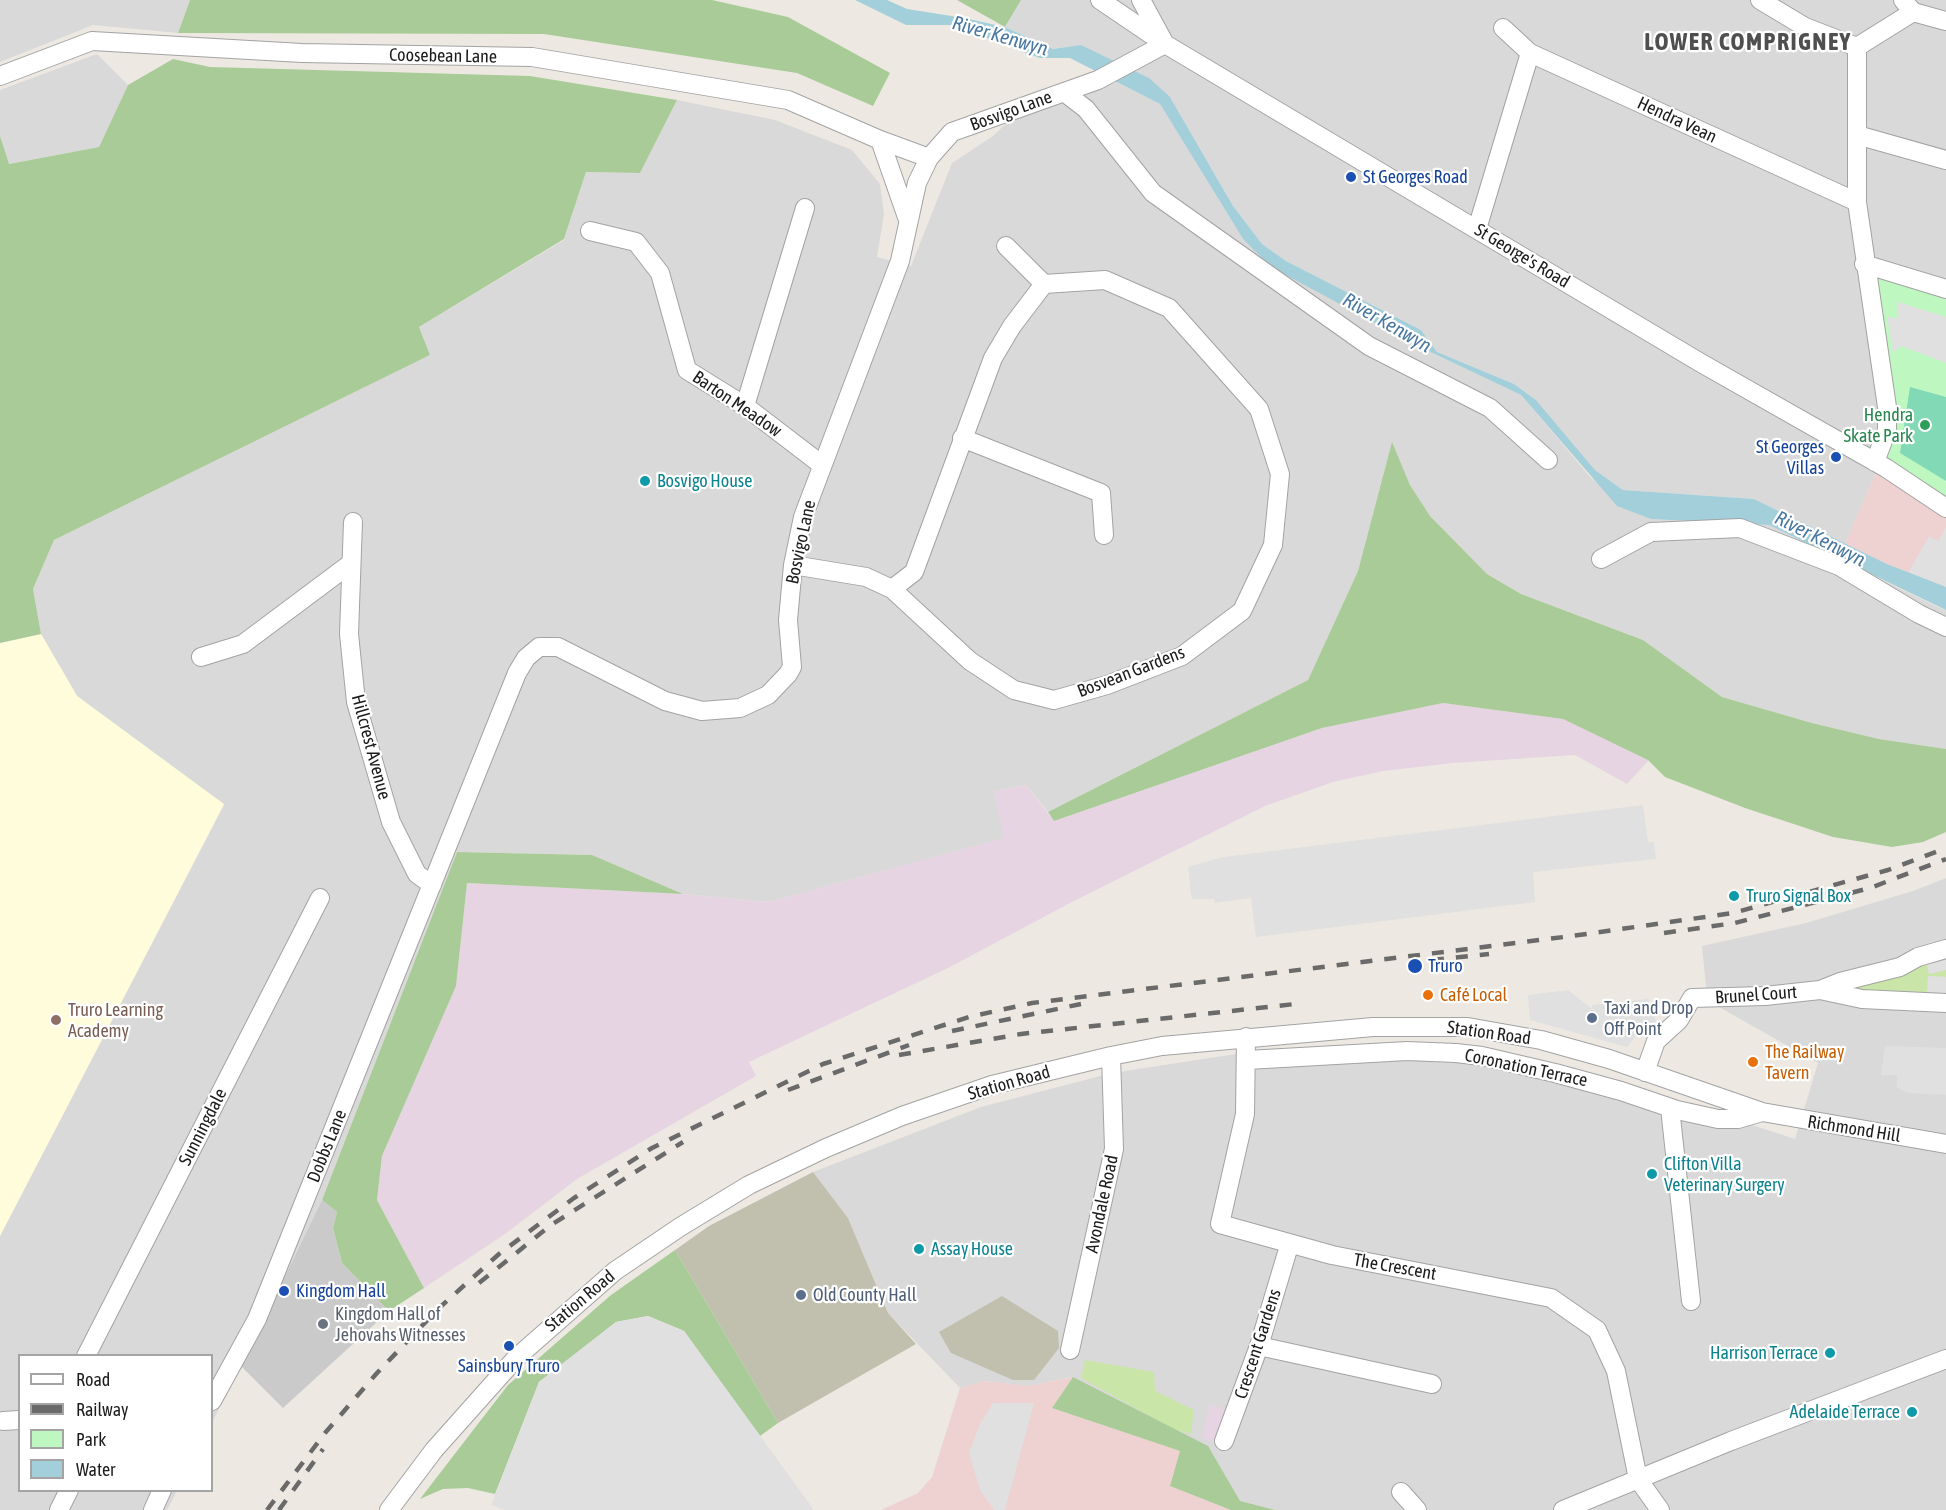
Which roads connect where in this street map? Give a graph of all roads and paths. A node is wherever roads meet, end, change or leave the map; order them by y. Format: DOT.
graph roads {
  1 [pos="1100,0"];
  2 [pos="1141,0"];
  3 [pos="1760,0"];
  4 [pos="1908,6"];
  5 [pos="1946,21"];
  6 [pos="1503,28"];
  7 [pos="1165,44"];
  8 [pos="1857,46"];
  9 [pos="1530,52"];
  10 [pos="0,76"];
  11 [pos="1064,92"];
  12 [pos="1857,135"];
  13 [pos="880,140"];
  14 [pos="929,158"];
  15 [pos="1946,160"];
  16 [pos="1857,202"];
  17 [pos="806,208"];
  18 [pos="908,220"];
  19 [pos="1478,229"];
  20 [pos="590,231"];
  21 [pos="1006,246"];
  22 [pos="1864,264"];
  23 [pos="1044,284"];
  24 [pos="1946,289"];
  25 [pos="745,406"];
  26 [pos="962,438"];
  27 [pos="1548,460"];
  28 [pos="1875,462"];
  29 [pos="822,465"];
  30 [pos="1946,508"];
  31 [pos="353,522"];
  32 [pos="1104,535"];
  33 [pos="1601,559"];
  34 [pos="350,564"];
  35 [pos="792,565"];
  36 [pos="892,589"];
  37 [pos="1946,627"];
  38 [pos="201,657"];
  39 [pos="432,885"];
  40 [pos="320,898"];
  41 [pos="1946,949"];
  42 [pos="1820,990"];
  43 [pos="1946,1003"];
  44 [pos="1246,1037"];
  45 [pos="1112,1056"];
  46 [pos="1247,1060"];
  47 [pos="1646,1072"];
  48 [pos="1670,1108"];
  49 [pos="1762,1112"];
  50 [pos="1946,1144"];
  51 [pos="1289,1246"];
  52 [pos="1691,1301"];
  53 [pos="1259,1346"];
  54 [pos="1070,1350"];
  55 [pos="87,1354"];
  56 [pos="1946,1359"];
  57 [pos="1432,1384"];
  58 [pos="213,1399"];
  59 [pos="1224,1441"];
  60 [pos="1638,1479"];
  61 [pos="68,1492"];
  62 [pos="162,1492"];
  63 [pos="1401,1492"];
  64 [pos="59,1510"];
  65 [pos="153,1510"];
  66 [pos="388,1510"];
  67 [pos="1416,1510"];
  68 [pos="1563,1510"];
  69 [pos="1660,1510"];
  1 -- 7 [label="street, St George's Road"];
  2 -- 7 [label="street"];
  3 -- 8 [label="street"];
  4 -- 5 [label="street"];
  4 -- 8 [label="street"];
  6 -- 9 [label="street, Hendra Vean"];
  7 -- 11 [label="street, Bosvigo Lane"];
  7 -- 19 [label="street, St George's Road"];
  8 -- 12 [label="street"];
  9 -- 16 [label="street, Hendra Vean"];
  9 -- 19 [label="street"];
  10 -- 13 [label="street, Coosebean Lane"];
  11 -- 14 [label="street, Bosvigo Lane"];
  11 -- 27 [label="street"];
  12 -- 15 [label="street"];
  12 -- 16 [label="street"];
  13 -- 14 [label="street, Coosebean Lane"];
  13 -- 18 [label="street"];
  14 -- 18 [label="street, Bosvigo Lane"];
  16 -- 22 [label="street"];
  17 -- 25 [label="street"];
  18 -- 29 [label="street, Bosvigo Lane"];
  19 -- 28 [label="street, St George's Road"];
  20 -- 25 [label="street, Barton Meadow"];
  21 -- 23 [label="street"];
  22 -- 24 [label="street"];
  22 -- 28 [label="street"];
  23 -- 26 [label="street"];
  23 -- 36 [label="street, Bosvean Gardens"];
  25 -- 29 [label="street, Barton Meadow"];
  26 -- 32 [label="street"];
  26 -- 36 [label="street"];
  28 -- 30 [label="street, St George's Road"];
  29 -- 35 [label="street, Bosvigo Lane"];
  31 -- 34 [label="street, Hillcrest Avenue"];
  33 -- 37 [label="street"];
  34 -- 38 [label="street"];
  34 -- 39 [label="street, Hillcrest Avenue"];
  35 -- 36 [label="street, Bosvean Gardens"];
  35 -- 39 [label="street, Bosvigo Lane"];
  39 -- 58 [label="street, Dobbs Lane"];
  40 -- 55 [label="street, Sunningdale"];
  41 -- 42 [label="street, Brunel Court"];
  42 -- 43 [label="street, Brunel Court"];
  42 -- 47 [label="street, Brunel Court"];
  44 -- 45 [label="street, Station Road"];
  44 -- 46 [label="street, The Crescent"];
  44 -- 47 [label="street, Station Road"];
  45 -- 54 [label="street, Avondale Road"];
  45 -- 66 [label="street, Station Road"];
  46 -- 48 [label="street, Coronation Terrace"];
  46 -- 51 [label="street, The Crescent"];
  47 -- 49 [label="street, Station Road"];
  48 -- 49 [label="street, Coronation Terrace"];
  48 -- 52 [label="street"];
  49 -- 50 [label="street, Richmond Hill"];
  51 -- 53 [label="street, Crescent Gardens"];
  51 -- 60 [label="street, The Crescent"];
  53 -- 57 [label="street"];
  53 -- 59 [label="street, Crescent Gardens"];
  56 -- 60 [label="street"];
  60 -- 68 [label="street"];
  60 -- 69 [label="street"];
  61 -- 64 [label="street"];
  62 -- 65 [label="street"];
  63 -- 67 [label="street"];
}
